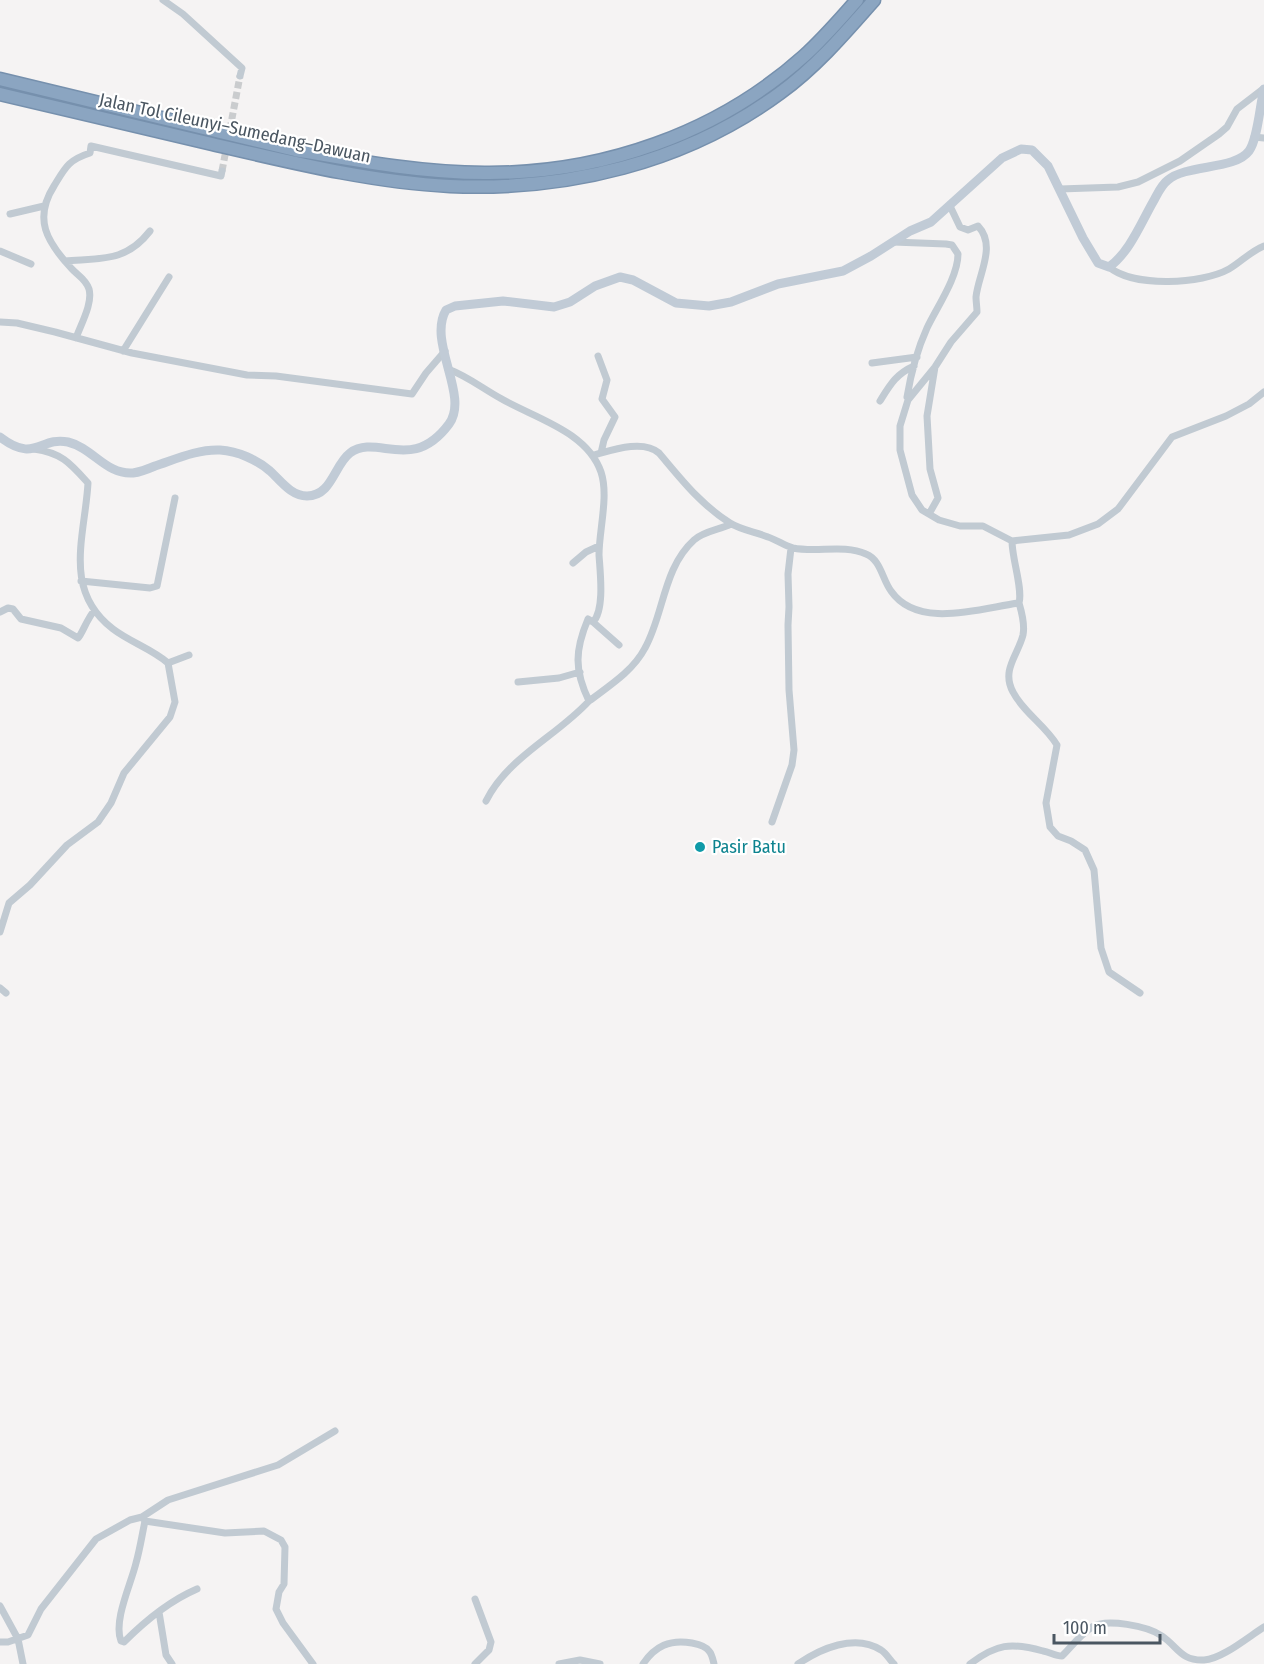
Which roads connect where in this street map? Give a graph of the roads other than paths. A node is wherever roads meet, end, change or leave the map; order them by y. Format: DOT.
graph roads {
  1 [pos="163,0"];
  2 [pos="857,0"];
  3 [pos="874,0"];
  4 [pos="240,76"];
  5 [pos="0,79"];
  6 [pos="1264,89"];
  7 [pos="0,94"];
  8 [pos="1259,137"];
  9 [pos="222,171"];
  10 [pos="1159,171"];
  11 [pos="1060,189"];
  12 [pos="1160,190"];
  13 [pos="44,206"];
  14 [pos="950,206"];
  15 [pos="10,214"];
  16 [pos="150,231"];
  17 [pos="893,242"];
  18 [pos="1264,246"];
  19 [pos="0,251"];
  20 [pos="65,261"];
  21 [pos="31,264"];
  22 [pos="1109,267"];
  23 [pos="169,277"];
  24 [pos="0,322"];
  25 [pos="76,338"];
  26 [pos="123,351"];
  27 [pos="445,351"];
  28 [pos="598,356"];
  29 [pos="916,357"];
  30 [pos="872,363"];
  31 [pos="914,366"];
  32 [pos="934,367"];
  33 [pos="448,369"];
  34 [pos="1264,392"];
  35 [pos="880,401"];
  36 [pos="905,409"];
  37 [pos="0,437"];
  38 [pos="34,449"];
  39 [pos="597,454"];
  40 [pos="176,498"];
  41 [pos="929,514"];
  42 [pos="731,524"];
  43 [pos="1012,541"];
  44 [pos="599,546"];
  45 [pos="791,548"];
  46 [pos="573,563"];
  47 [pos="81,581"];
  48 [pos="1020,603"];
  49 [pos="94,611"];
  50 [pos="0,612"];
  51 [pos="593,622"];
  52 [pos="620,645"];
  53 [pos="189,655"];
  54 [pos="168,663"];
  55 [pos="580,672"];
  56 [pos="518,682"];
  57 [pos="589,701"];
  58 [pos="486,801"];
  59 [pos="771,822"];
  60 [pos="0,932"];
  61 [pos="1140,993"];
  62 [pos="335,1431"];
  63 [pos="143,1519"];
  64 [pos="197,1590"];
  65 [pos="475,1599"];
  66 [pos="0,1606"];
  67 [pos="159,1612"];
  68 [pos="1264,1628"];
  69 [pos="18,1639"];
  70 [pos="0,1642"];
  71 [pos="23,1664"];
  72 [pos="172,1664"];
  73 [pos="313,1664"];
  74 [pos="475,1664"];
  75 [pos="559,1664"];
  76 [pos="600,1664"];
  77 [pos="643,1664"];
  78 [pos="714,1664"];
  79 [pos="798,1664"];
  80 [pos="894,1664"];
  81 [pos="970,1664"];
  1 -- 4 [label="street"];
  2 -- 5 [label="highway, Jalan Tol Cileunyi–Sumedang–Dawuan"];
  3 -- 7 [label="highway, Jalan Tol Cileunyi–Sumedang–Dawuan"];
  6 -- 8 [label="main road"];
  6 -- 10 [label="street"];
  8 -- 12 [label="main road"];
  9 -- 13 [label="street"];
  10 -- 11 [label="street"];
  10 -- 12 [label="street"];
  11 -- 14 [label="main road"];
  11 -- 22 [label="main road"];
  12 -- 22 [label="main road"];
  13 -- 15 [label="street"];
  13 -- 20 [label="street"];
  14 -- 17 [label="main road"];
  14 -- 32 [label="street"];
  16 -- 20 [label="street"];
  17 -- 27 [label="main road"];
  17 -- 29 [label="street"];
  18 -- 22 [label="street"];
  19 -- 21 [label="street"];
  20 -- 25 [label="street"];
  23 -- 26 [label="street"];
  24 -- 25 [label="street"];
  25 -- 26 [label="street"];
  26 -- 27 [label="street"];
  27 -- 33 [label="main road"];
  28 -- 39 [label="street"];
  29 -- 30 [label="street"];
  29 -- 31 [label="street"];
  31 -- 35 [label="street"];
  31 -- 36 [label="street"];
  32 -- 36 [label="street"];
  32 -- 41 [label="street"];
  33 -- 38 [label="main road"];
  33 -- 39 [label="street"];
  34 -- 43 [label="street"];
  36 -- 41 [label="street"];
  37 -- 38 [label="main road"];
  38 -- 47 [label="street"];
  39 -- 42 [label="street"];
  39 -- 44 [label="street"];
  40 -- 47 [label="street"];
  41 -- 43 [label="street"];
  42 -- 45 [label="street"];
  42 -- 57 [label="street"];
  43 -- 48 [label="street"];
  44 -- 46 [label="street"];
  44 -- 51 [label="street"];
  45 -- 48 [label="street"];
  45 -- 59 [label="street"];
  47 -- 49 [label="street"];
  48 -- 61 [label="street"];
  49 -- 50 [label="street"];
  49 -- 54 [label="street"];
  51 -- 52 [label="street"];
  51 -- 55 [label="street"];
  53 -- 54 [label="street"];
  54 -- 60 [label="street"];
  55 -- 56 [label="street"];
  55 -- 57 [label="street"];
  57 -- 58 [label="street"];
  62 -- 63 [label="street"];
  63 -- 67 [label="street"];
  63 -- 69 [label="street"];
  63 -- 73 [label="street"];
  64 -- 67 [label="street"];
  65 -- 74 [label="street"];
  66 -- 69 [label="street"];
  67 -- 72 [label="street"];
  68 -- 81 [label="street"];
  69 -- 70 [label="street"];
  69 -- 71 [label="street"];
  75 -- 76 [label="street"];
  77 -- 78 [label="street"];
  79 -- 80 [label="street"];
}
